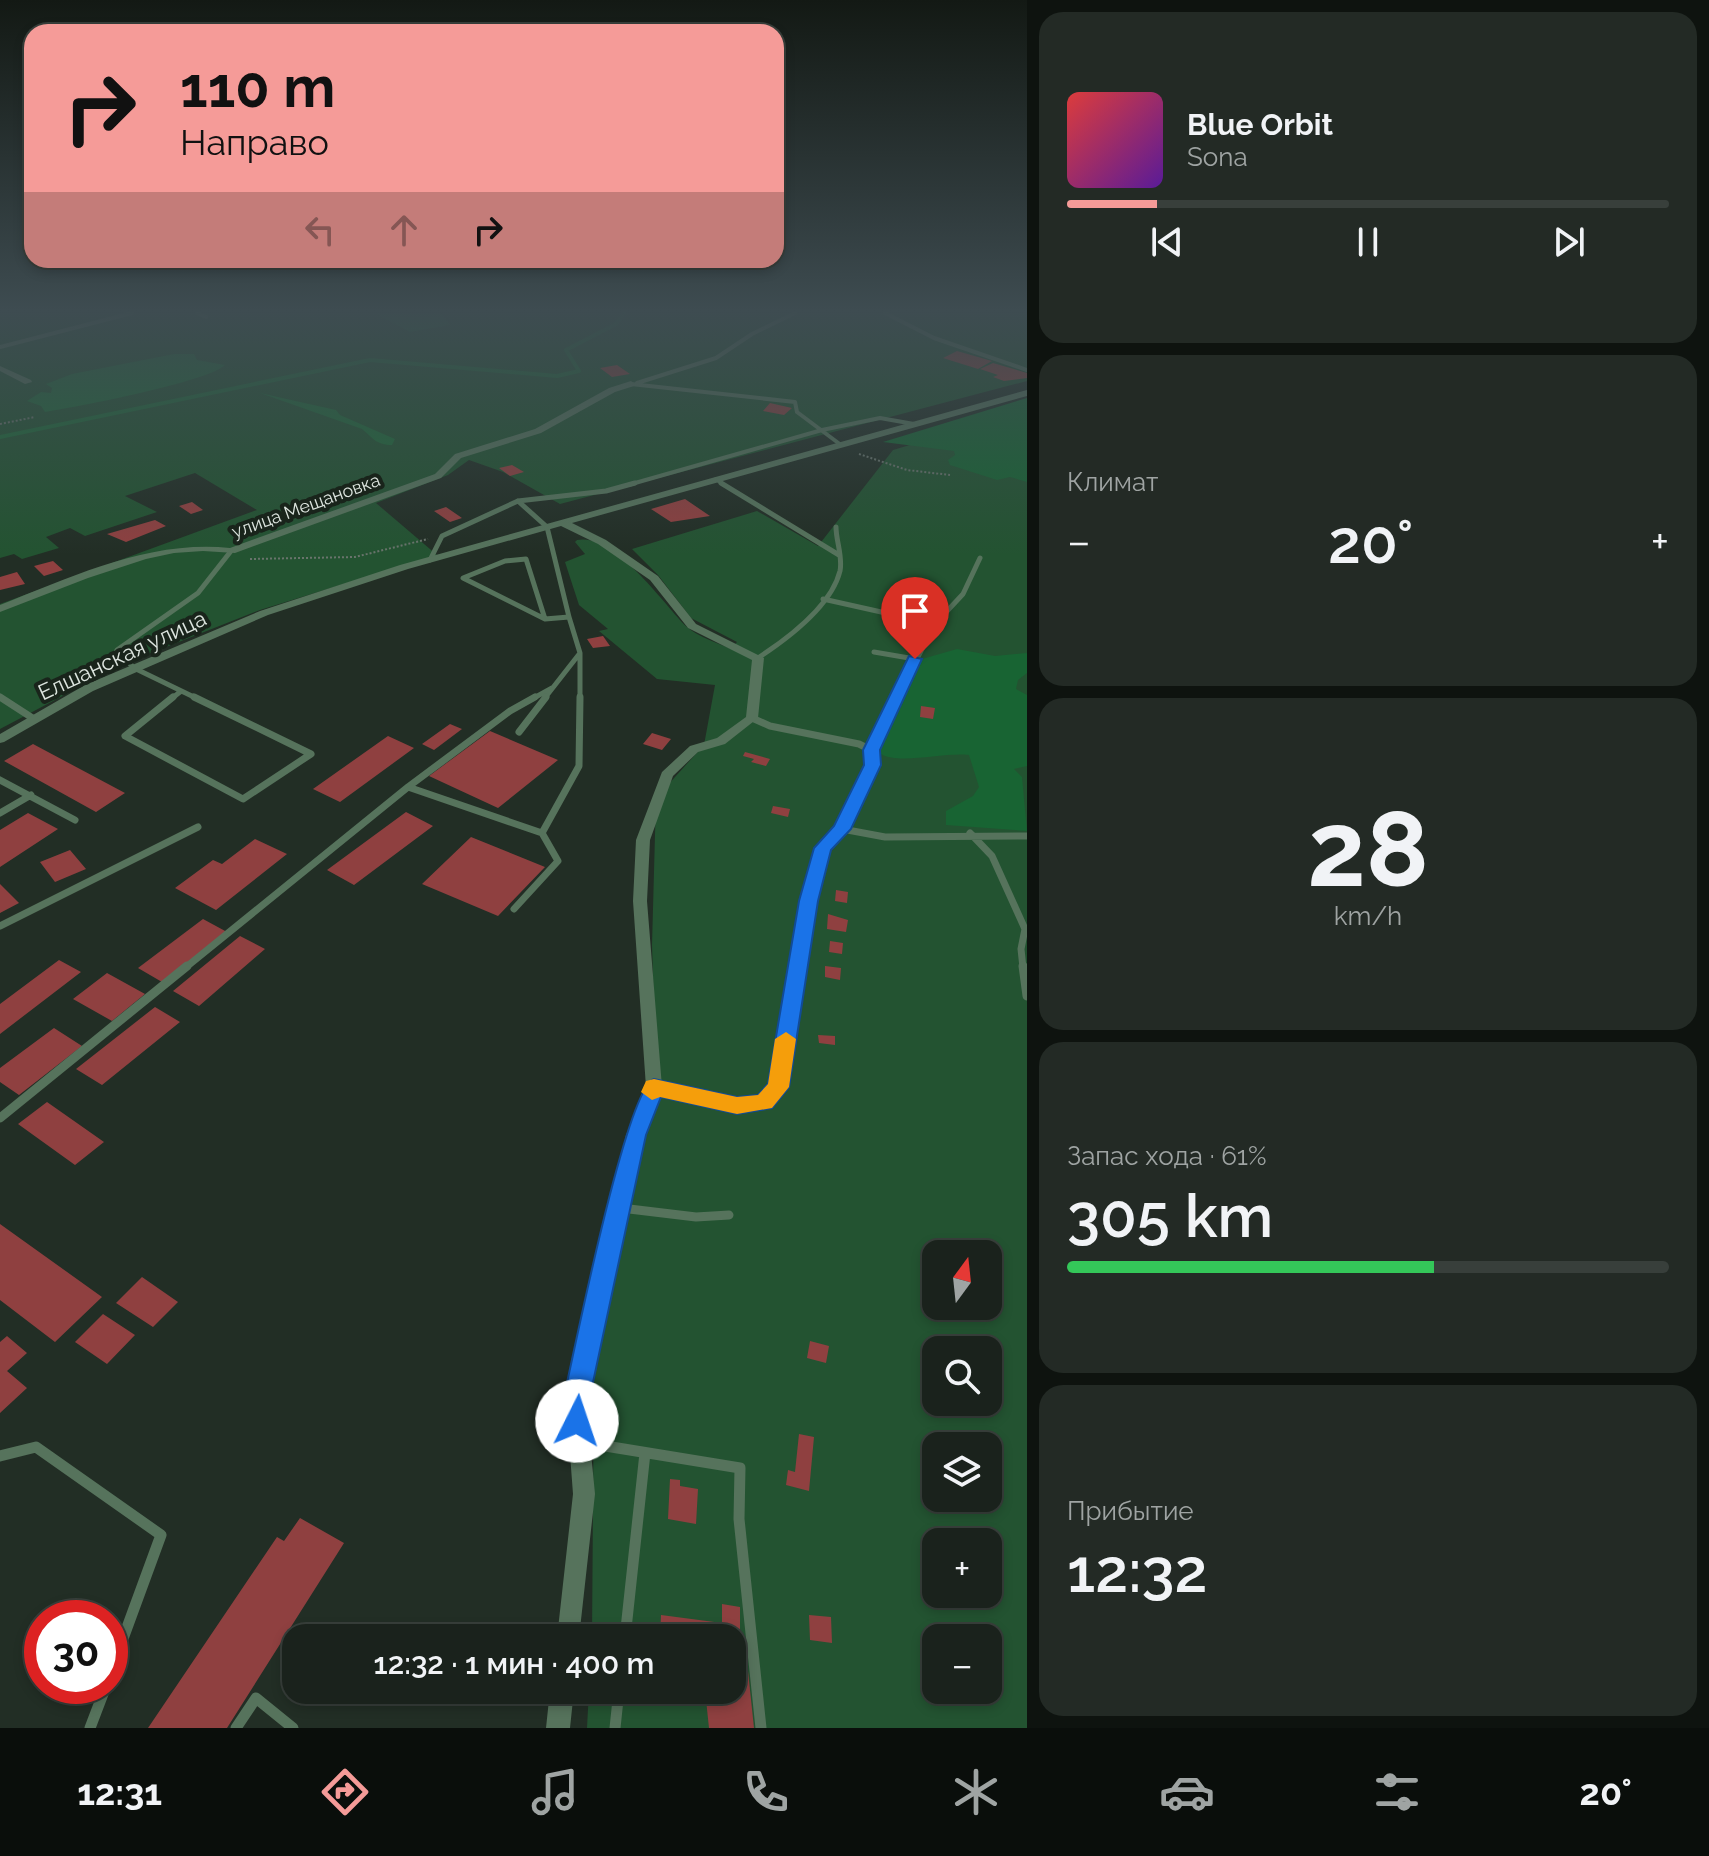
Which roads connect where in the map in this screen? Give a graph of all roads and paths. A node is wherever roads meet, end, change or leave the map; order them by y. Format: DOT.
graph roads {
  1 [pos="605,394"];
  2 [pos="719,394"];
  3 [pos="1025,394"];
  4 [pos="35,417"];
  5 [pos="0,424"];
  6 [pos="914,424"];
  7 [pos="822,430"];
  8 [pos="841,445"];
  9 [pos="950,475"];
  10 [pos="716,479"];
  11 [pos="518,501"];
  12 [pos="555,525"];
  13 [pos="836,527"];
  14 [pos="442,536"];
  15 [pos="839,555"];
  16 [pos="229,556"];
  17 [pos="980,558"];
  18 [pos="430,560"];
  19 [pos="823,599"];
  20 [pos="0,609"];
  21 [pos="569,617"];
  22 [pos="545,619"];
  23 [pos="935,624"];
  24 [pos="874,652"];
  25 [pos="580,653"];
  26 [pos="758,658"];
  27 [pos="915,659"];
  28 [pos="134,668"];
  29 [pos="552,688"];
  30 [pos="180,692"];
  31 [pos="0,697"];
  32 [pos="752,718"];
  33 [pos="34,719"];
  34 [pos="519,732"];
  35 [pos="0,739"];
  36 [pos="871,750"];
  37 [pos="0,780"];
  38 [pos="408,787"];
  39 [pos="31,795"];
  40 [pos="0,813"];
  41 [pos="75,820"];
  42 [pos="198,827"];
  43 [pos="842,829"];
  44 [pos="542,833"];
  45 [pos="970,833"];
  46 [pos="1027,836"];
  47 [pos="514,909"];
  48 [pos="0,926"];
  49 [pos="1027,996"];
  50 [pos="654,1087"];
  51 [pos="0,1118"];
  52 [pos="619,1207"];
  53 [pos="729,1215"];
  54 [pos="579,1441"];
  55 [pos="645,1453"];
  56 [pos="0,1456"];
  57 [pos="570,1624"];
  58 [pos="627,1624"];
  59 [pos="128,1625"];
  60 [pos="99,1704"];
  61 [pos="561,1704"];
  62 [pos="618,1704"];
  63 [pos="90,1728"];
  64 [pos="236,1728"];
  65 [pos="293,1728"];
  66 [pos="558,1728"];
  67 [pos="615,1728"];
  68 [pos="761,1728"];
  1 -- 16 [label="street, улица Мещановка"];
  2 -- 7 [label="lane"];
  3 -- 6 [label="street, Елшанская улица"];
  4 -- 5 [label="path"];
  6 -- 7 [label="lane"];
  6 -- 8 [label="street, Елшанская улица"];
  7 -- 8 [label="lane"];
  7 -- 11 [label="lane"];
  8 -- 9 [label="path"];
  8 -- 10 [label="street, Елшанская улица"];
  10 -- 12 [label="street, Елшанская улица"];
  10 -- 15 [label="lane"];
  11 -- 12 [label="lane"];
  11 -- 14 [label="lane"];
  12 -- 18 [label="street, Елшанская улица"];
  12 -- 21 [label="lane"];
  12 -- 26 [label="street"];
  13 -- 15 [label="lane"];
  14 -- 16 [label="path"];
  14 -- 18 [label="lane"];
  15 -- 19 [label="lane"];
  16 -- 20 [label="street, улица Мещановка"];
  16 -- 28 [label="lane"];
  17 -- 23 [label="lane"];
  18 -- 28 [label="street, Елшанская улица"];
  19 -- 23 [label="lane"];
  19 -- 26 [label="lane"];
  21 -- 22 [label="lane"];
  21 -- 25 [label="lane"];
  22 -- 22 [label="lane"];
  23 -- 27 [label="lane"];
  24 -- 27 [label="lane"];
  25 -- 29 [label="lane"];
  25 -- 44 [label="lane"];
  26 -- 32 [label="street"];
  27 -- 36 [label="lane"];
  28 -- 30 [label="lane"];
  28 -- 33 [label="street, Елшанская улица"];
  29 -- 34 [label="lane"];
  29 -- 38 [label="lane"];
  30 -- 30 [label="lane"];
  31 -- 33 [label="lane"];
  32 -- 36 [label="lane"];
  32 -- 50 [label="street"];
  33 -- 35 [label="street, Елшанская улица"];
  36 -- 43 [label="lane"];
  37 -- 39 [label="lane"];
  38 -- 44 [label="lane"];
  38 -- 51 [label="lane"];
  39 -- 40 [label="lane"];
  39 -- 41 [label="lane"];
  42 -- 48 [label="lane"];
  43 -- 45 [label="lane"];
  43 -- 50 [label="lane"];
  44 -- 47 [label="lane"];
  45 -- 46 [label="lane"];
  45 -- 49 [label="lane"];
  50 -- 52 [label="street"];
  52 -- 53 [label="lane"];
  52 -- 54 [label="street"];
  54 -- 55 [label="lane"];
  54 -- 57 [label="street"];
  55 -- 58 [label="lane"];
  55 -- 68 [label="lane"];
  56 -- 59 [label="lane"];
  60 -- 63 [label="lane"];
  61 -- 66 [label="street"];
  62 -- 67 [label="lane"];
  64 -- 65 [label="lane"];
}
